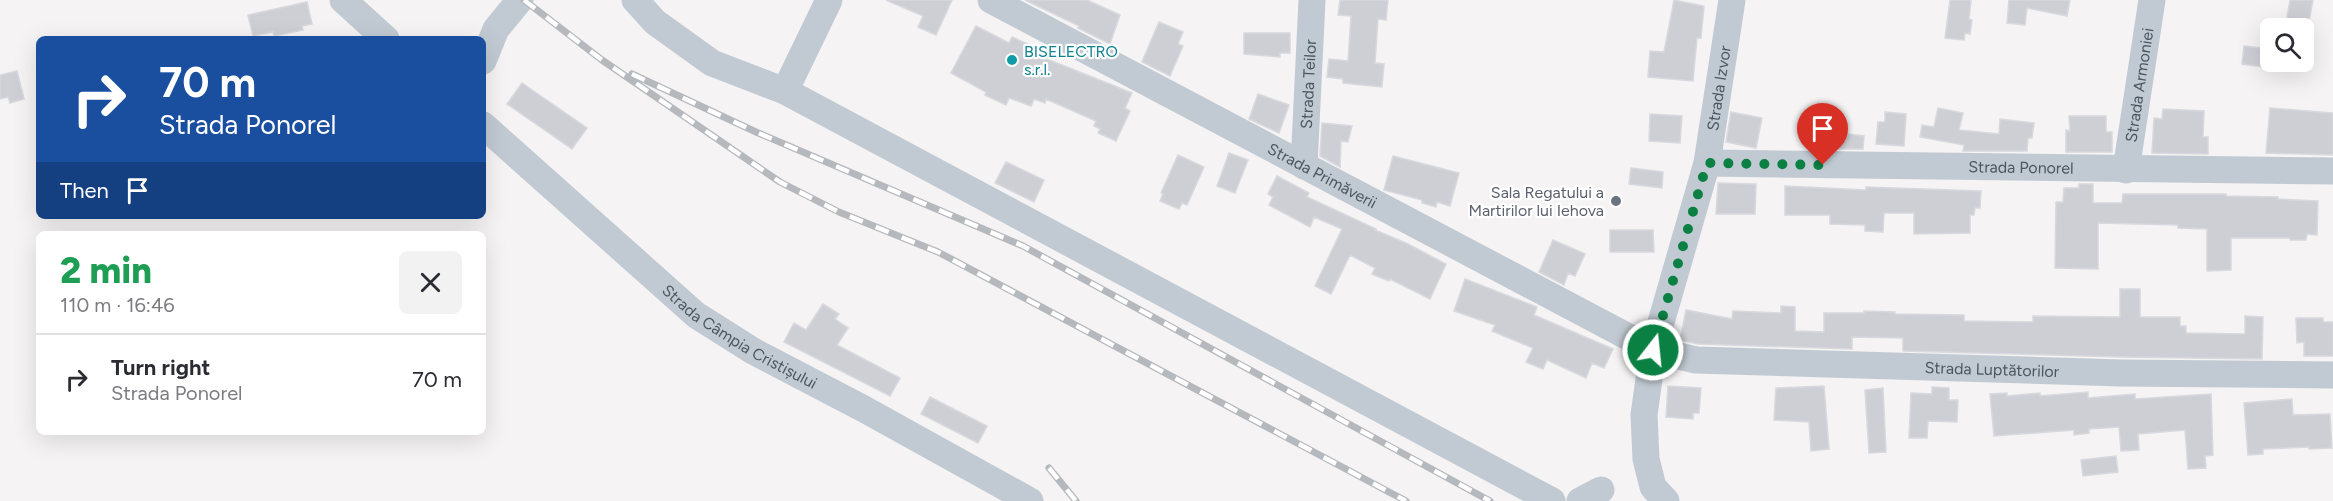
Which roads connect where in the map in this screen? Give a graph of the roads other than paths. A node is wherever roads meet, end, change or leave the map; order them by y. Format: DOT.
graph roads {
  1 [pos="343,0"];
  2 [pos="520,0"];
  3 [pos="635,0"];
  4 [pos="829,0"];
  5 [pos="991,0"];
  6 [pos="1312,0"];
  7 [pos="1732,0"];
  8 [pos="2152,0"];
  9 [pos="383,36"];
  10 [pos="486,53"];
  11 [pos="785,91"];
  12 [pos="486,128"];
  13 [pos="1707,163"];
  14 [pos="1304,166"];
  15 [pos="2126,170"];
  16 [pos="2333,171"];
  17 [pos="1653,350"];
  18 [pos="2333,375"];
  19 [pos="1030,501"];
  20 [pos="1552,501"];
  21 [pos="1666,501"];
  1 -- 9 [label="street"];
  2 -- 10 [label="street"];
  3 -- 11 [label="street"];
  4 -- 11 [label="street"];
  5 -- 14 [label="street, Strada Primăverii"];
  6 -- 14 [label="street, Strada Teilor"];
  7 -- 13 [label="street, Strada Izvor"];
  8 -- 15 [label="street, Strada Armoniei"];
  11 -- 20 [label="street"];
  12 -- 19 [label="street, Strada Câmpia Cristișului"];
  13 -- 15 [label="street, Strada Ponorel"];
  13 -- 17 [label="street, Strada Izvor"];
  14 -- 17 [label="street, Strada Primăverii"];
  15 -- 16 [label="street, Strada Ponorel"];
  17 -- 18 [label="street, Strada Luptătorilor"];
  17 -- 21 [label="street, Strada Izvor"];
}
